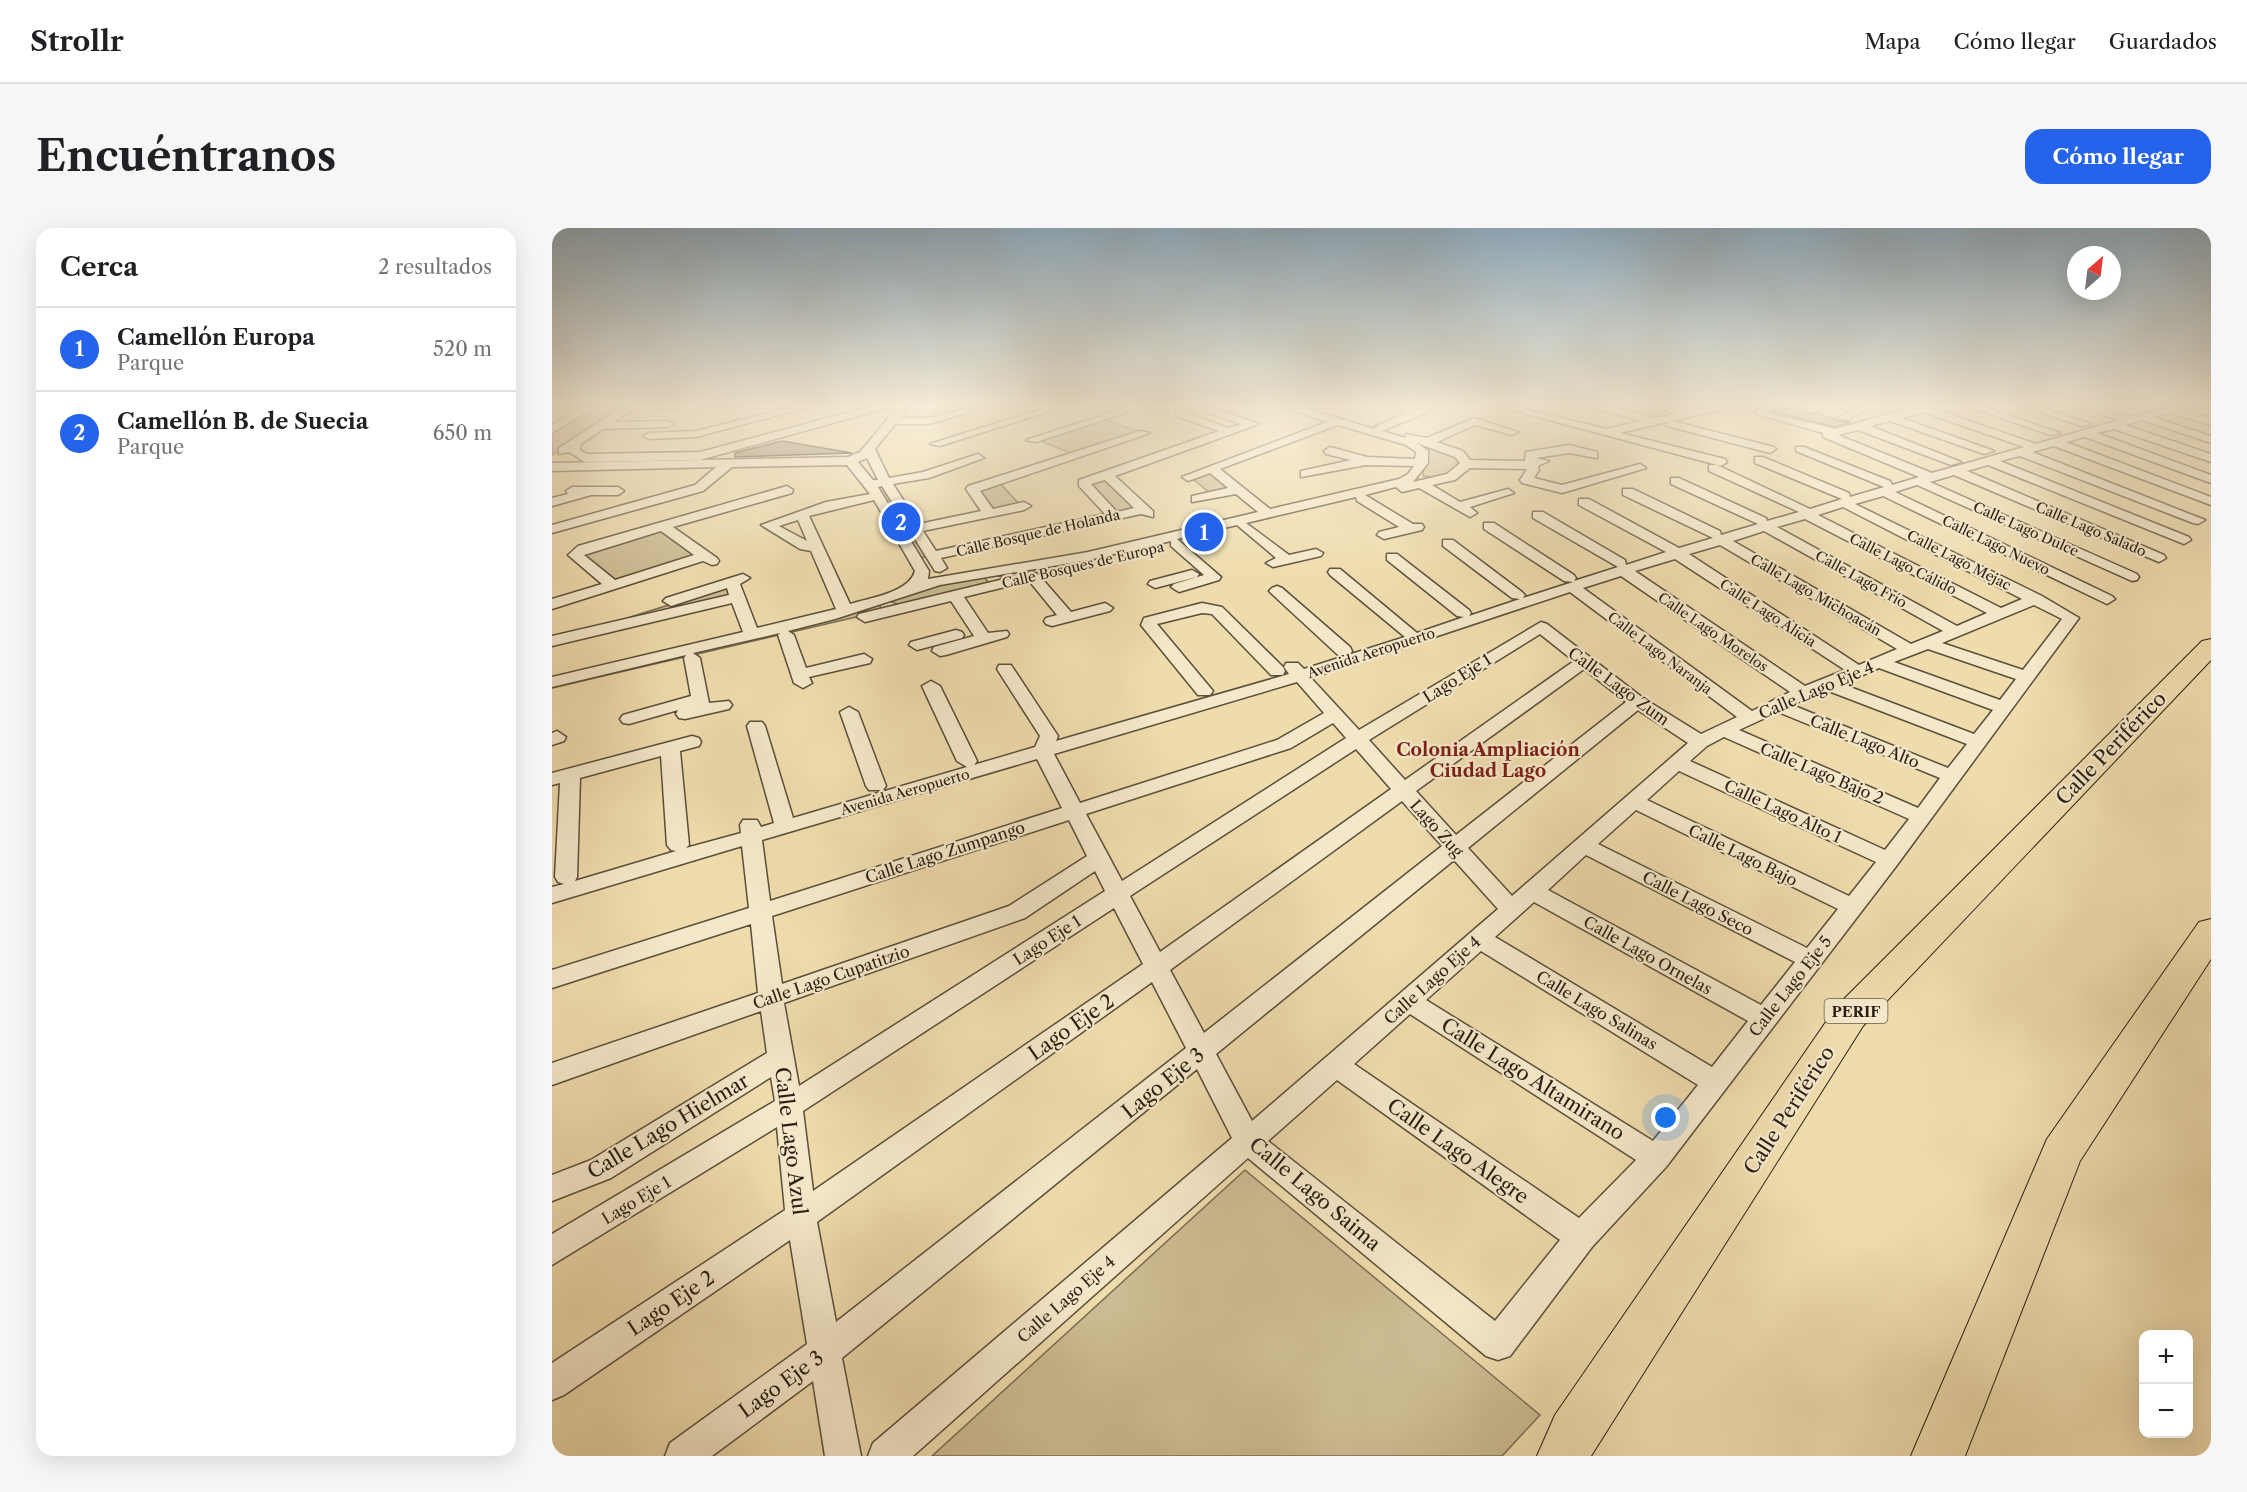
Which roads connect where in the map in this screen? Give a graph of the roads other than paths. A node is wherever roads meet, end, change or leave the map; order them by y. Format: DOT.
graph roads {
  1 [pos="625,461"];
  2 [pos="723,461"];
  3 [pos="834,461"];
  4 [pos="850,461"];
  5 [pos="875,461"];
  6 [pos="949,461"];
  7 [pos="976,461"];
  8 [pos="1065,461"];
  9 [pos="1145,461"];
  10 [pos="1232,461"];
  11 [pos="1319,461"];
  12 [pos="1364,461"];
  13 [pos="1375,461"];
  14 [pos="1465,461"];
  15 [pos="1556,461"];
  16 [pos="1704,461"];
  17 [pos="1762,461"];
  18 [pos="1827,461"];
  19 [pos="1889,461"];
  20 [pos="1942,461"];
  21 [pos="1973,461"];
  22 [pos="2001,461"];
  23 [pos="2060,461"];
  24 [pos="2114,461"];
  25 [pos="2167,461"];
  26 [pos="797,462"];
  27 [pos="729,463"];
  28 [pos="1422,463"];
  29 [pos="555,464"];
  30 [pos="1467,464"];
  31 [pos="953,466"];
  32 [pos="1531,467"];
  33 [pos="1955,467"];
  34 [pos="1212,469"];
  35 [pos="1657,473"];
  36 [pos="1107,475"];
  37 [pos="1925,478"];
  38 [pos="2211,479"];
  39 [pos="1675,481"];
  40 [pos="885,482"];
  41 [pos="1885,488"];
  42 [pos="873,490"];
  43 [pos="1238,490"];
  44 [pos="594,491"];
  45 [pos="618,491"];
  46 [pos="1628,492"];
  47 [pos="1016,496"];
  48 [pos="1362,498"];
  49 [pos="1499,499"];
  50 [pos="1845,500"];
  51 [pos="556,501"];
  52 [pos="2211,501"];
  53 [pos="1584,502"];
  54 [pos="1805,512"];
  55 [pos="989,513"];
  56 [pos="802,514"];
  57 [pos="1268,514"];
  58 [pos="1538,515"];
  59 [pos="1114,516"];
  60 [pos="2198,520"];
  61 [pos="1764,524"];
  62 [pos="663,526"];
  63 [pos="1243,526"];
  64 [pos="1489,526"];
  65 [pos="552,529"];
  66 [pos="914,529"];
  67 [pos="1385,537"];
  68 [pos="1718,537"];
  69 [pos="2184,540"];
  70 [pos="1176,543"];
  71 [pos="1448,543"];
  72 [pos="817,547"];
  73 [pos="1317,550"];
  74 [pos="1673,551"];
  75 [pos="932,556"];
  76 [pos="1392,557"];
  77 [pos="2159,558"];
  78 [pos="1622,566"];
  79 [pos="1335,572"];
  80 [pos="967,576"];
  81 [pos="1033,576"];
  82 [pos="2132,577"];
  83 [pos="1571,583"];
  84 [pos="1155,584"];
  85 [pos="614,586"];
  86 [pos="982,589"];
  87 [pos="1277,591"];
  88 [pos="902,592"];
  89 [pos="955,595"];
  90 [pos="1517,595"];
  91 [pos="736,598"];
  92 [pos="2107,598"];
  93 [pos="2037,599"];
  94 [pos="552,604"];
  95 [pos="1107,605"];
  96 [pos="906,608"];
  97 [pos="845,611"];
  98 [pos="1998,613"];
  99 [pos="2071,618"];
  100 [pos="1454,619"];
  101 [pos="1541,627"];
  102 [pos="608,629"];
  103 [pos="1955,631"];
  104 [pos="1408,633"];
  105 [pos="981,634"];
  106 [pos="1001,634"];
  107 [pos="752,635"];
  108 [pos="786,635"];
  109 [pos="552,641"];
  110 [pos="2211,646"];
  111 [pos="1919,647"];
  112 [pos="934,648"];
  113 [pos="1344,651"];
  114 [pos="692,658"];
  115 [pos="864,659"];
  116 [pos="1584,661"];
  117 [pos="1870,667"];
  118 [pos="1005,669"];
  119 [pos="1289,671"];
  120 [pos="2028,677"];
  121 [pos="552,682"];
  122 [pos="1827,684"];
  123 [pos="931,686"];
  124 [pos="552,691"];
  125 [pos="1204,691"];
  126 [pos="1803,693"];
  127 [pos="1637,702"];
  128 [pos="700,704"];
  129 [pos="723,705"];
  130 [pos="1777,705"];
  131 [pos="2005,708"];
  132 [pos="849,712"];
  133 [pos="1334,715"];
  134 [pos="1750,718"];
  135 [pos="629,719"];
  136 [pos="756,726"];
  137 [pos="1723,730"];
  138 [pos="1358,739"];
  139 [pos="692,742"];
  140 [pos="1700,742"];
  141 [pos="1979,742"];
  142 [pos="1046,744"];
  143 [pos="670,748"];
  144 [pos="967,761"];
  145 [pos="1678,763"];
  146 [pos="1952,776"];
  147 [pos="561,777"];
  148 [pos="876,786"];
  149 [pos="1403,789"];
  150 [pos="1635,802"];
  151 [pos="1073,810"];
  152 [pos="1922,817"];
  153 [pos="783,821"];
  154 [pos="751,831"];
  155 [pos="678,845"];
  156 [pos="1585,846"];
  157 [pos="1455,848"];
  158 [pos="1100,858"];
  159 [pos="1889,860"];
  160 [pos="559,879"];
  161 [pos="1532,891"];
  162 [pos="1118,894"];
  163 [pos="552,895"];
  164 [pos="1852,907"];
  165 [pos="1511,909"];
  166 [pos="760,912"];
  167 [pos="2211,931"];
  168 [pos="1478,938"];
  169 [pos="1810,960"];
  170 [pos="1158,966"];
  171 [pos="552,979"];
  172 [pos="771,998"];
  173 [pos="1409,1001"];
  174 [pos="1765,1019"];
  175 [pos="1201,1053"];
  176 [pos="781,1058"];
  177 [pos="1336,1065"];
  178 [pos="552,1074"];
  179 [pos="1715,1082"];
  180 [pos="789,1106"];
  181 [pos="1248,1141"];
  182 [pos="1656,1158"];
  183 [pos="552,1188"];
  184 [pos="801,1216"];
  185 [pos="1581,1236"];
  186 [pos="552,1251"];
  187 [pos="1498,1344"];
  188 [pos="823,1353"];
  189 [pos="552,1383"];
  190 [pos="683,1456"];
  191 [pos="843,1456"];
  192 [pos="886,1456"];
  193 [pos="1564,1456"];
  194 [pos="1938,1456"];
  1 -- 29 [label="street"];
  2 -- 27 [label="street"];
  3 -- 26 [label="street"];
  4 -- 42 [label="street"];
  5 -- 40 [label="street"];
  6 -- 31 [label="street"];
  7 -- 31 [label="street"];
  8 -- 47 [label="street"];
  9 -- 36 [label="street"];
  10 -- 34 [label="street"];
  11 -- 12 [label="street"];
  13 -- 28 [label="street"];
  14 -- 30 [label="street"];
  15 -- 32 [label="street"];
  16 -- 54 [label="street, Calle Lago Cálido"];
  17 -- 50 [label="street, Calle Lago Mejac"];
  18 -- 41 [label="street, Calle Lago Nuevo"];
  19 -- 37 [label="street, Calle Lago Dulce"];
  20 -- 33 [label="street, Calle Lago Salado"];
  21 -- 33 [label="street, Avenida Aeropuerto"];
  22 -- 69 [label="street"];
  23 -- 60 [label="street"];
  24 -- 52 [label="street"];
  25 -- 38 [label="street"];
  26 -- 27 [label="street"];
  26 -- 62 [label="street"];
  27 -- 65 [label="street"];
  28 -- 30 [label="street, Calle Bosques de Europa"];
  28 -- 48 [label="street, Calle Bosques de Europa"];
  28 -- 49 [label="street"];
  28 -- 57 [label="street, Calle Bosques de Europa"];
  30 -- 32 [label="street"];
  31 -- 40 [label="street"];
  32 -- 35 [label="street"];
  33 -- 37 [label="street, Avenida Aeropuerto"];
  33 -- 77 [label="street, Calle Lago Salado"];
  34 -- 43 [label="street"];
  34 -- 43 [label="street"];
  36 -- 59 [label="street"];
  36 -- 59 [label="street, Calle Bosque de Holanda"];
  37 -- 41 [label="street, Avenida Aeropuerto"];
  37 -- 82 [label="street, Calle Lago Dulce"];
  39 -- 61 [label="street, Calle Lago Frío"];
  40 -- 42 [label="street"];
  40 -- 66 [label="street"];
  41 -- 50 [label="street, Avenida Aeropuerto"];
  41 -- 92 [label="street, Calle Lago Nuevo"];
  42 -- 56 [label="street"];
  42 -- 88 [label="street"];
  43 -- 57 [label="street"];
  44 -- 45 [label="street"];
  44 -- 51 [label="street"];
  44 -- 51 [label="street"];
  46 -- 68 [label="street, Calle Lago Michoacán"];
  47 -- 55 [label="street"];
  47 -- 55 [label="street"];
  48 -- 63 [label="street, Calle Bosques de Europa"];
  48 -- 67 [label="street"];
  50 -- 54 [label="street, Avenida Aeropuerto"];
  50 -- 93 [label="street, Calle Lago Mejac"];
  53 -- 74 [label="street, Calle Lago Alicia"];
  54 -- 61 [label="street, Avenida Aeropuerto"];
  54 -- 98 [label="street, Calle Lago Cálido"];
  55 -- 66 [label="street"];
  56 -- 72 [label="street"];
  56 -- 72 [label="street"];
  57 -- 80 [label="street, Calle Bosques de Europa"];
  58 -- 78 [label="street, Calle Lago Morelos"];
  59 -- 75 [label="street, Calle Bosque de Holanda"];
  61 -- 68 [label="street, Avenida Aeropuerto"];
  61 -- 103 [label="street, Calle Lago Frío"];
  62 -- 85 [label="street"];
  62 -- 85 [label="street"];
  63 -- 70 [label="street, Calle Bosques de Europa"];
  63 -- 73 [label="street"];
  64 -- 83 [label="street, Calle Lago Naranja"];
  66 -- 75 [label="street"];
  68 -- 74 [label="street, Avenida Aeropuerto"];
  68 -- 111 [label="street, Calle Lago Michoacán"];
  70 -- 81 [label="street, Calle Bosques de Europa"];
  70 -- 84 [label="street"];
  71 -- 90 [label="street"];
  72 -- 97 [label="street"];
  74 -- 78 [label="street, Avenida Aeropuerto"];
  74 -- 117 [label="street, Calle Lago Alicia"];
  75 -- 80 [label="street"];
  76 -- 100 [label="street"];
  78 -- 83 [label="street, Avenida Aeropuerto"];
  78 -- 126 [label="street, Calle Lago Morelos"];
  79 -- 104 [label="street"];
  80 -- 86 [label="street"];
  80 -- 88 [label="street, Calle Bosques de Europa"];
  81 -- 86 [label="street, Calle Bosques de Europa"];
  81 -- 95 [label="street"];
  83 -- 90 [label="street, Avenida Aeropuerto"];
  83 -- 100 [label="street, Avenida Aeropuerto"];
  83 -- 134 [label="street, Calle Lago Naranja"];
  85 -- 94 [label="street"];
  86 -- 89 [label="street, Calle Bosques de Europa"];
  87 -- 113 [label="street"];
  88 -- 96 [label="street"];
  88 -- 97 [label="street, Calle Bosques de Europa"];
  89 -- 96 [label="street, Calle Bosques de Europa"];
  89 -- 105 [label="street"];
  90 -- 100 [label="street, Avenida Aeropuerto"];
  91 -- 102 [label="street"];
  91 -- 102 [label="street"];
  91 -- 107 [label="street"];
  93 -- 98 [label="street, Calle Lago Eje 4"];
  93 -- 99 [label="street, Calle Lago Mejac"];
  96 -- 108 [label="street, Calle Bosques de Europa"];
  97 -- 107 [label="street, Calle Bosques de Europa"];
  98 -- 103 [label="street, Calle Lago Eje 4"];
  99 -- 120 [label="street, Calle Lago Eje 5"];
  100 -- 104 [label="street, Avenida Aeropuerto"];
  100 -- 119 [label="street, Avenida Aeropuerto"];
  101 -- 116 [label="street, Calle Lago Zum"];
  101 -- 138 [label="street, Lago Eje 1"];
  102 -- 109 [label="street"];
  103 -- 111 [label="street, Calle Lago Eje 4"];
  104 -- 113 [label="street, Avenida Aeropuerto"];
  105 -- 106 [label="street"];
  105 -- 112 [label="street"];
  107 -- 121 [label="street, Calle Bosques de Europa"];
  108 -- 114 [label="street, Calle Bosques de Europa"];
  108 -- 115 [label="street"];
  110 -- 193 [label="highway, Calle Periférico / PERIF"];
  111 -- 117 [label="street, Calle Lago Eje 4"];
  111 -- 120 [label="street, Calle Lago Michoacán"];
  113 -- 119 [label="street, Avenida Aeropuerto"];
  114 -- 124 [label="street, Calle Bosques de Europa"];
  114 -- 128 [label="street"];
  116 -- 127 [label="street, Calle Lago Zum"];
  116 -- 149 [label="street, Lago Eje 2"];
  117 -- 122 [label="street, Calle Lago Eje 4"];
  117 -- 131 [label="street, Calle Lago Alicia"];
  118 -- 142 [label="street, Calle Lago Saima"];
  119 -- 125 [label="street, Avenida Aeropuerto"];
  119 -- 125 [label="street, Lago Zug"];
  119 -- 133 [label="street, Lago Zug"];
  119 -- 142 [label="street, Avenida Aeropuerto"];
  120 -- 131 [label="street, Calle Lago Eje 5"];
  122 -- 126 [label="street, Calle Lago Eje 4"];
  122 -- 141 [label="street"];
  123 -- 144 [label="street"];
  125 -- 142 [label="street, Avenida Aeropuerto"];
  126 -- 130 [label="street, Calle Lago Eje 4"];
  127 -- 140 [label="street, Calle Lago Zum"];
  127 -- 157 [label="street, Lago Eje 3"];
  128 -- 129 [label="street"];
  128 -- 135 [label="street"];
  130 -- 134 [label="street, Calle Lago Eje 4"];
  130 -- 146 [label="street, Calle Lago Alto"];
  131 -- 141 [label="street, Calle Lago Eje 5"];
  132 -- 148 [label="street"];
  133 -- 138 [label="street, Lago Zug"];
  133 -- 151 [label="street, Calle Lago Zumpango"];
  134 -- 137 [label="street, Calle Lago Eje 4"];
  136 -- 153 [label="street"];
  137 -- 140 [label="street, Calle Lago Eje 4"];
  137 -- 152 [label="street, Calle Lago Bajo 2"];
  138 -- 149 [label="street, Lago Zug"];
  138 -- 162 [label="street, Lago Eje 1"];
  139 -- 143 [label="street"];
  140 -- 145 [label="street, Calle Lago Eje 4"];
  141 -- 146 [label="street, Calle Lago Eje 5"];
  142 -- 144 [label="street, Avenida Aeropuerto"];
  142 -- 151 [label="street, Calle Lago Saima"];
  142 -- 153 [label="street, Avenida Aeropuerto"];
  143 -- 147 [label="street"];
  143 -- 155 [label="street"];
  144 -- 148 [label="street, Avenida Aeropuerto"];
  145 -- 150 [label="street, Calle Lago Eje 4"];
  145 -- 159 [label="street, Calle Lago Alto 1"];
  146 -- 152 [label="street, Calle Lago Eje 5"];
  147 -- 160 [label="street"];
  148 -- 153 [label="street, Avenida Aeropuerto"];
  149 -- 157 [label="street, Lago Zug"];
  149 -- 170 [label="street, Lago Eje 2"];
  150 -- 156 [label="street, Calle Lago Eje 4"];
  150 -- 164 [label="street, Calle Lago Bajo"];
  151 -- 158 [label="street, Calle Lago Saima"];
  151 -- 166 [label="street, Calle Lago Zumpango"];
  152 -- 159 [label="street, Calle Lago Eje 5"];
  153 -- 154 [label="street, Avenida Aeropuerto"];
  154 -- 155 [label="street, Avenida Aeropuerto"];
  154 -- 163 [label="street, Avenida Aeropuerto"];
  154 -- 166 [label="street, Calle Lago Azul"];
  155 -- 160 [label="street, Avenida Aeropuerto"];
  156 -- 161 [label="street, Calle Lago Eje 4"];
  156 -- 169 [label="street, Calle Lago Seco"];
  157 -- 165 [label="street, Lago Zug"];
  157 -- 175 [label="street, Lago Eje 3"];
  158 -- 162 [label="street, Calle Lago Saima"];
  158 -- 172 [label="street, Calle Lago Cupatitzio"];
  159 -- 164 [label="street, Calle Lago Eje 5"];
  161 -- 165 [label="street, Calle Lago Eje 4"];
  161 -- 174 [label="street, Calle Lago Ornelas"];
  162 -- 170 [label="street, Calle Lago Saima"];
  162 -- 180 [label="street, Lago Eje 1"];
  164 -- 169 [label="street, Calle Lago Eje 5"];
  165 -- 168 [label="street, Calle Lago Eje 4"];
  166 -- 171 [label="street, Calle Lago Zumpango"];
  166 -- 172 [label="street, Calle Lago Azul"];
  167 -- 194 [label="highway"];
  168 -- 173 [label="street, Calle Lago Eje 4"];
  168 -- 179 [label="street, Calle Lago Salinas"];
  169 -- 174 [label="street, Calle Lago Eje 5"];
  170 -- 175 [label="street, Calle Lago Saima"];
  170 -- 184 [label="street, Lago Eje 2"];
  172 -- 176 [label="street, Calle Lago Azul"];
  172 -- 178 [label="street, Calle Lago Cupatitzio"];
  173 -- 177 [label="street, Calle Lago Eje 4"];
  173 -- 182 [label="street, Calle Lago Altamirano"];
  174 -- 179 [label="street, Calle Lago Eje 5"];
  175 -- 181 [label="street, Calle Lago Saima"];
  175 -- 188 [label="street, Lago Eje 3"];
  176 -- 180 [label="street, Calle Lago Azul"];
  176 -- 183 [label="street, Calle Lago Hielmar"];
  177 -- 181 [label="street, Calle Lago Eje 4"];
  177 -- 185 [label="street, Calle Lago Alegre"];
  179 -- 182 [label="street, Calle Lago Eje 5"];
  180 -- 184 [label="street, Calle Lago Azul"];
  180 -- 186 [label="street, Lago Eje 1"];
  181 -- 187 [label="street, Calle Lago Saima"];
  181 -- 192 [label="street, Calle Lago Eje 4"];
  182 -- 185 [label="street, Calle Lago Eje 5"];
  184 -- 188 [label="street, Calle Lago Azul"];
  184 -- 189 [label="street, Lago Eje 2"];
  185 -- 187 [label="street, Calle Lago Eje 5"];
  188 -- 190 [label="street, Lago Eje 3"];
  188 -- 191 [label="street, Calle Lago Azul"];
}
